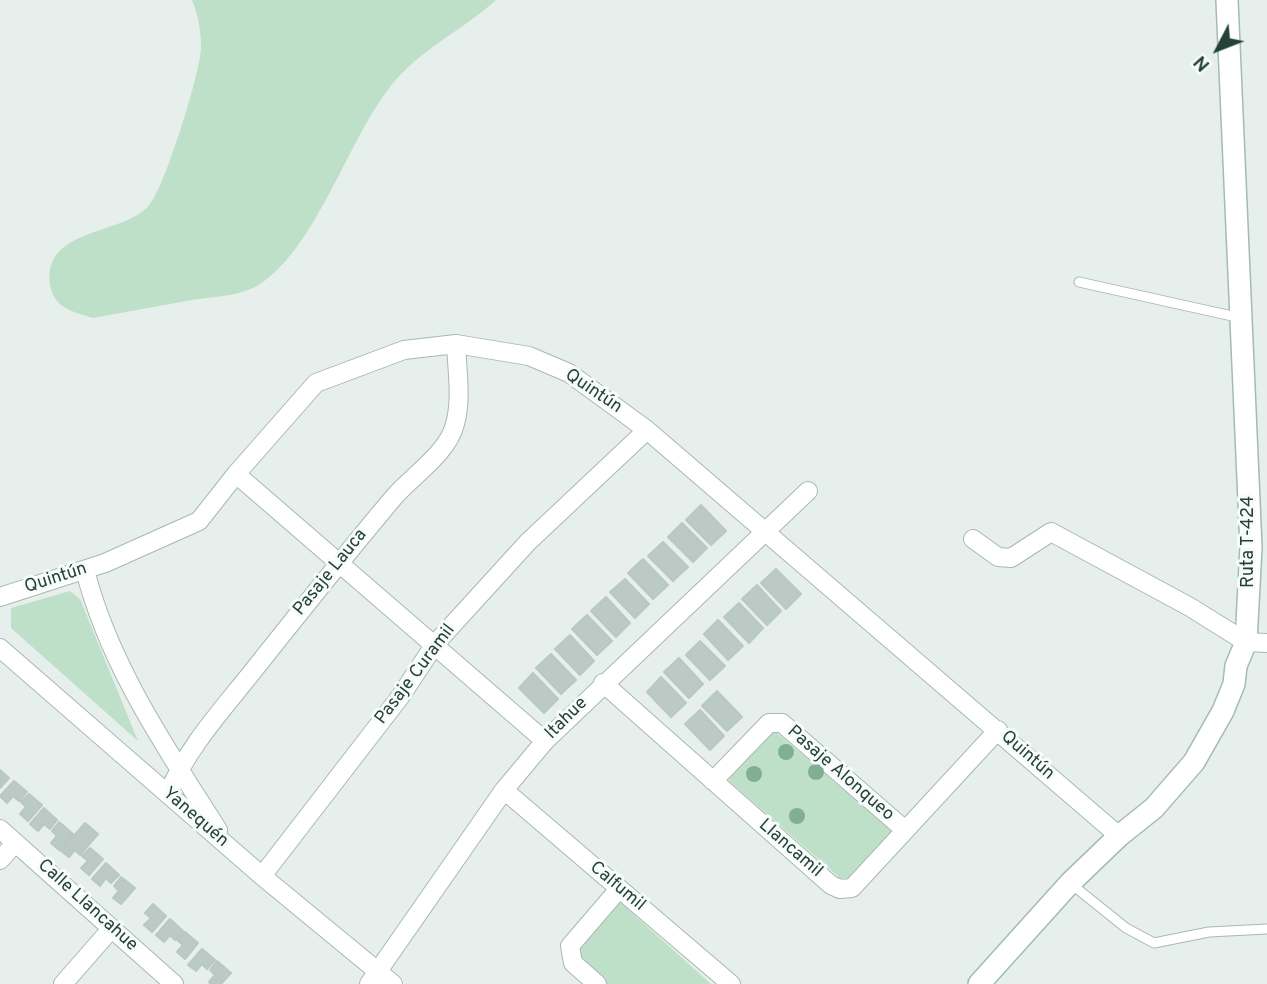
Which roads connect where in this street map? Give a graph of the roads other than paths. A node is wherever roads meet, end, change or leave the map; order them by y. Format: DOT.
graph roads {
  1 [pos="1227,0"];
  2 [pos="1079,282"];
  3 [pos="1241,318"];
  4 [pos="456,344"];
  5 [pos="647,430"];
  6 [pos="236,474"];
  7 [pos="808,491"];
  8 [pos="765,531"];
  9 [pos="973,539"];
  10 [pos="340,562"];
  11 [pos="85,570"];
  12 [pos="0,597"];
  13 [pos="1257,642"];
  14 [pos="435,644"];
  15 [pos="0,648"];
  16 [pos="603,682"];
  17 [pos="998,730"];
  18 [pos="545,741"];
  19 [pos="179,769"];
  20 [pos="713,780"];
  21 [pos="504,790"];
  22 [pos="169,794"];
  23 [pos="0,829"];
  24 [pos="905,830"];
  25 [pos="1119,836"];
  26 [pos="15,843"];
  27 [pos="229,847"];
  28 [pos="0,860"];
  29 [pos="262,876"];
  30 [pos="1070,883"];
  31 [pos="619,889"];
  32 [pos="112,928"];
  33 [pos="1267,929"];
  34 [pos="373,977"];
  35 [pos="63,984"];
  36 [pos="174,984"];
  37 [pos="393,984"];
  38 [pos="597,984"];
  39 [pos="731,984"];
  40 [pos="979,984"];
  1 -- 3 [label="street, Ruta T-424"];
  2 -- 3 [label="lane"];
  3 -- 13 [label="street, Ruta T-424"];
  4 -- 5 [label="street, Quintún"];
  4 -- 6 [label="street, Quintún"];
  4 -- 10 [label="street, Pasaje Lauca"];
  5 -- 8 [label="street, Quintún"];
  5 -- 14 [label="street, Pasaje Curamil"];
  6 -- 10 [label="street"];
  6 -- 11 [label="street, Quintún"];
  7 -- 8 [label="street, Itahue"];
  8 -- 16 [label="street, Itahue"];
  8 -- 17 [label="street, Quintún"];
  9 -- 13 [label="street"];
  10 -- 14 [label="street"];
  10 -- 19 [label="street, Pasaje Lauca"];
  11 -- 12 [label="street, Quintún"];
  11 -- 19 [label="street"];
  13 -- 25 [label="street, Ruta T-424"];
  14 -- 18 [label="street"];
  14 -- 29 [label="street, Pasaje Curamil"];
  15 -- 22 [label="street, Yanequén"];
  16 -- 18 [label="street, Itahue"];
  16 -- 20 [label="street, Llancamil"];
  17 -- 24 [label="street, Llancamil"];
  17 -- 25 [label="street, Quintún"];
  18 -- 21 [label="street, Itahue"];
  19 -- 22 [label="street, Pasaje Lauca"];
  19 -- 27 [label="street"];
  20 -- 24 [label="street, Pasaje Alonqueo"];
  20 -- 24 [label="street, Llancamil"];
  21 -- 31 [label="street, Calfumil"];
  21 -- 34 [label="street, Itahue"];
  22 -- 27 [label="street, Yanequén"];
  23 -- 26 [label="street, Calle Llancahue"];
  25 -- 30 [label="street, Ruta T-424"];
  26 -- 28 [label="street"];
  26 -- 32 [label="street, Calle Llancahue"];
  27 -- 29 [label="street, Yanequén"];
  29 -- 34 [label="street, Yanequén"];
  30 -- 33 [label="lane"];
  30 -- 40 [label="street, Ruta T-424"];
  31 -- 38 [label="street"];
  31 -- 39 [label="street, Calfumil"];
  32 -- 35 [label="street"];
  32 -- 36 [label="street, Calle Llancahue"];
  34 -- 37 [label="street, Yanequén"];
}
